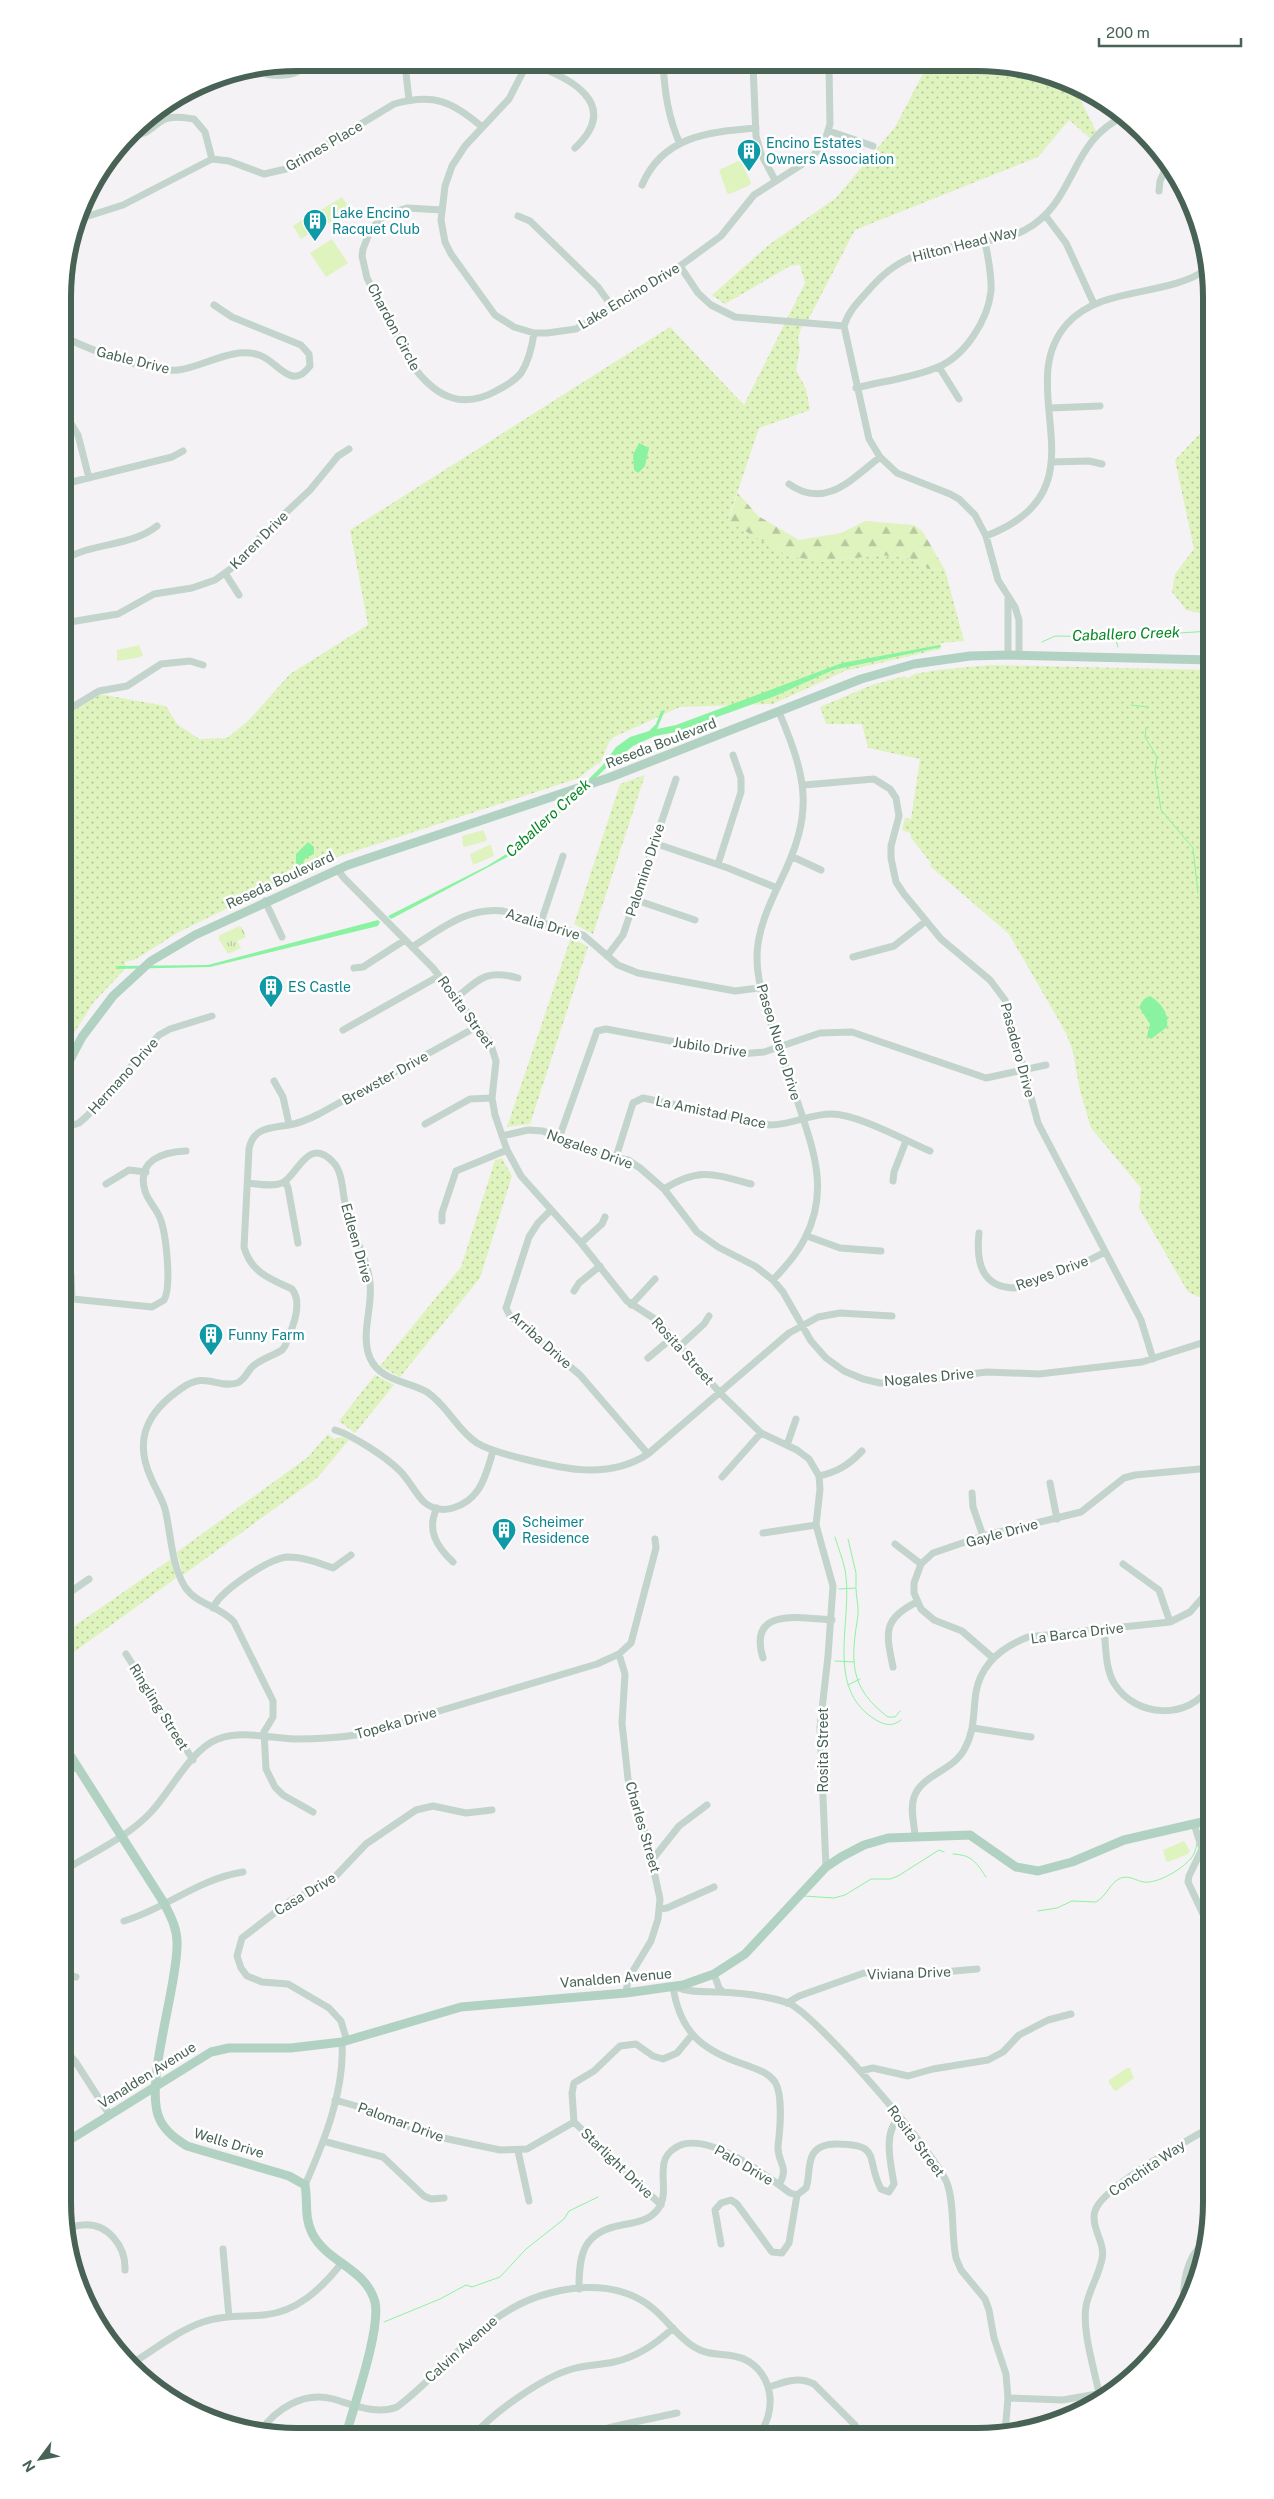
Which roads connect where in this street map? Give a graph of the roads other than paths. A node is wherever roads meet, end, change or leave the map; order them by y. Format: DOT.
graph roads {
  1 [pos="300,71"];
  2 [pos="406,71"];
  3 [pos="525,71"];
  4 [pos="545,71"];
  5 [pos="663,71"];
  6 [pos="753,71"];
  7 [pos="829,71"];
  8 [pos="266,73"];
  9 [pos="409,100"];
  10 [pos="1117,120"];
  11 [pos="482,126"];
  12 [pos="756,128"];
  13 [pos="829,131"];
  14 [pos="141,135"];
  15 [pos="680,144"];
  16 [pos="873,146"];
  17 [pos="575,148"];
  18 [pos="212,159"];
  19 [pos="1164,171"];
  20 [pos="775,180"];
  21 [pos="642,185"];
  22 [pos="1159,191"];
  23 [pos="442,210"];
  24 [pos="1045,215"];
  25 [pos="518,216"];
  26 [pos="86,217"];
  27 [pos="985,242"];
  28 [pos="680,266"];
  29 [pos="1201,272"];
  30 [pos="1094,304"];
  31 [pos="214,305"];
  32 [pos="613,308"];
  33 [pos="844,326"];
  34 [pos="534,333"];
  35 [pos="71,340"];
  36 [pos="939,367"];
  37 [pos="856,388"];
  38 [pos="960,399"];
  39 [pos="1100,406"];
  40 [pos="1050,408"];
  41 [pos="71,424"];
  42 [pos="349,450"];
  43 [pos="183,451"];
  44 [pos="880,457"];
  45 [pos="1051,462"];
  46 [pos="1102,464"];
  47 [pos="89,478"];
  48 [pos="71,482"];
  49 [pos="789,484"];
  50 [pos="157,526"];
  51 [pos="986,536"];
  52 [pos="71,556"];
  53 [pos="225,573"];
  54 [pos="239,595"];
  55 [pos="1008,598"];
  56 [pos="71,622"];
  57 [pos="1008,655"];
  58 [pos="1019,656"];
  59 [pos="1203,660"];
  60 [pos="203,665"];
  61 [pos="71,708"];
  62 [pos="779,712"];
  63 [pos="733,755"];
  64 [pos="676,779"];
  65 [pos="804,785"];
  66 [pos="654,843"];
  67 [pos="563,856"];
  68 [pos="793,857"];
  69 [pos="718,864"];
  70 [pos="338,869"];
  71 [pos="821,870"];
  72 [pos="777,888"];
  73 [pos="636,900"];
  74 [pos="264,901"];
  75 [pos="695,920"];
  76 [pos="926,921"];
  77 [pos="541,922"];
  78 [pos="282,937"];
  79 [pos="405,940"];
  80 [pos="412,947"];
  81 [pos="608,956"];
  82 [pos="853,957"];
  83 [pos="354,968"];
  84 [pos="439,976"];
  85 [pos="518,978"];
  86 [pos="759,988"];
  87 [pos="456,998"];
  88 [pos="212,1016"];
  89 [pos="478,1026"];
  90 [pos="343,1030"];
  91 [pos="779,1048"];
  92 [pos="71,1059"];
  93 [pos="1046,1065"];
  94 [pos="1024,1070"];
  95 [pos="274,1081"];
  96 [pos="492,1098"];
  97 [pos="803,1119"];
  98 [pos="289,1124"];
  99 [pos="425,1124"];
  100 [pos="71,1126"];
  101 [pos="502,1136"];
  102 [pos="559,1138"];
  103 [pos="906,1141"];
  104 [pos="507,1150"];
  105 [pos="186,1151"];
  106 [pos="930,1152"];
  107 [pos="616,1157"];
  108 [pos="146,1172"];
  109 [pos="285,1181"];
  110 [pos="893,1181"];
  111 [pos="248,1183"];
  112 [pos="106,1184"];
  113 [pos="751,1184"];
  114 [pos="664,1189"];
  115 [pos="552,1210"];
  116 [pos="605,1217"];
  117 [pos="442,1221"];
  118 [pos="979,1233"];
  119 [pos="807,1236"];
  120 [pos="298,1244"];
  121 [pos="582,1244"];
  122 [pos="881,1251"];
  123 [pos="1106,1252"];
  124 [pos="600,1266"];
  125 [pos="71,1276"];
  126 [pos="655,1279"];
  127 [pos="773,1280"];
  128 [pos="574,1291"];
  129 [pos="72,1299"];
  130 [pos="631,1305"];
  131 [pos="709,1316"];
  132 [pos="892,1316"];
  133 [pos="802,1326"];
  134 [pos="673,1337"];
  135 [pos="1203,1343"];
  136 [pos="680,1346"];
  137 [pos="648,1358"];
  138 [pos="1153,1359"];
  139 [pos="720,1393"];
  140 [pos="796,1419"];
  141 [pos="335,1430"];
  142 [pos="761,1433"];
  143 [pos="787,1445"];
  144 [pos="493,1450"];
  145 [pos="862,1451"];
  146 [pos="648,1454"];
  147 [pos="1203,1469"];
  148 [pos="818,1476"];
  149 [pos="722,1477"];
  150 [pos="1050,1483"];
  151 [pos="972,1493"];
  152 [pos="437,1508"];
  153 [pos="1057,1519"];
  154 [pos="816,1525"];
  155 [pos="763,1533"];
  156 [pos="983,1536"];
  157 [pos="655,1539"];
  158 [pos="895,1544"];
  159 [pos="351,1554"];
  160 [pos="453,1562"];
  161 [pos="921,1564"];
  162 [pos="1123,1564"];
  163 [pos="89,1579"];
  164 [pos="71,1591"];
  165 [pos="1203,1597"];
  166 [pos="917,1602"];
  167 [pos="213,1608"];
  168 [pos="832,1620"];
  169 [pos="1170,1622"];
  170 [pos="1104,1629"];
  171 [pos="126,1654"];
  172 [pos="619,1654"];
  173 [pos="763,1658"];
  174 [pos="993,1658"];
  175 [pos="893,1667"];
  176 [pos="1203,1694"];
  177 [pos="973,1728"];
  178 [pos="264,1737"];
  179 [pos="1030,1737"];
  180 [pos="71,1757"];
  181 [pos="193,1760"];
  182 [pos="77,1766"];
  183 [pos="71,1770"];
  184 [pos="707,1805"];
  185 [pos="492,1810"];
  186 [pos="313,1812"];
  187 [pos="1203,1822"];
  188 [pos="1194,1824"];
  189 [pos="121,1835"];
  190 [pos="915,1835"];
  191 [pos="652,1860"];
  192 [pos="71,1866"];
  193 [pos="826,1867"];
  194 [pos="242,1872"];
  195 [pos="714,1887"];
  196 [pos="164,1903"];
  197 [pos="660,1909"];
  198 [pos="1203,1914"];
  199 [pos="124,1921"];
  200 [pos="977,1969"];
  201 [pos="714,1974"];
  202 [pos="71,1976"];
  203 [pos="76,1977"];
  204 [pos="674,1987"];
  205 [pos="724,1992"];
  206 [pos="626,1993"];
  207 [pos="787,2003"];
  208 [pos="1071,2014"];
  209 [pos="692,2035"];
  210 [pos="345,2042"];
  211 [pos="71,2057"];
  212 [pos="860,2071"];
  213 [pos="155,2086"];
  214 [pos="335,2100"];
  215 [pos="109,2114"];
  216 [pos="900,2117"];
  217 [pos="574,2122"];
  218 [pos="1203,2132"];
  219 [pos="71,2138"];
  220 [pos="323,2141"];
  221 [pos="518,2151"];
  222 [pos="305,2185"];
  223 [pos="779,2185"];
  224 [pos="797,2195"];
  225 [pos="444,2198"];
  226 [pos="529,2201"];
  227 [pos="661,2205"];
  228 [pos="73,2228"];
  229 [pos="721,2244"];
  230 [pos="1198,2248"];
  231 [pos="224,2249"];
  232 [pos="341,2264"];
  233 [pos="125,2270"];
  234 [pos="579,2289"];
  235 [pos="1185,2291"];
  236 [pos="229,2317"];
  237 [pos="673,2328"];
  238 [pos="137,2360"];
  239 [pos="769,2387"];
  240 [pos="1099,2392"];
  241 [pos="1096,2394"];
  242 [pos="1008,2398"];
  243 [pos="354,2406"];
  244 [pos="677,2413"];
  245 [pos="265,2425"];
  246 [pos="1006,2426"];
  247 [pos="348,2428"];
  248 [pos="482,2428"];
  249 [pos="613,2428"];
  250 [pos="763,2428"];
  251 [pos="856,2428"];
  1 -- 8 [label="street"];
  2 -- 9 [label="street"];
  3 -- 11 [label="street, Lake Encino Drive"];
  4 -- 17 [label="street"];
  5 -- 15 [label="street"];
  6 -- 12 [label="street"];
  7 -- 13 [label="street"];
  9 -- 11 [label="street, Grimes Place"];
  9 -- 18 [label="street, Grimes Place"];
  10 -- 24 [label="street, Hilton Head Way"];
  11 -- 23 [label="street, Lake Encino Drive"];
  12 -- 15 [label="street"];
  12 -- 20 [label="street"];
  13 -- 16 [label="street"];
  13 -- 20 [label="street, Lake Encino Drive"];
  14 -- 18 [label="street"];
  15 -- 21 [label="street"];
  18 -- 26 [label="street"];
  19 -- 22 [label="street"];
  20 -- 28 [label="street, Lake Encino Drive"];
  23 -- 34 [label="street, Lake Encino Drive"];
  23 -- 34 [label="street, Chardon Circle"];
  24 -- 27 [label="street, Hilton Head Way"];
  24 -- 30 [label="street"];
  25 -- 32 [label="street"];
  27 -- 33 [label="street, Hilton Head Way"];
  27 -- 36 [label="street"];
  28 -- 32 [label="street, Lake Encino Drive"];
  28 -- 33 [label="street"];
  29 -- 30 [label="street"];
  30 -- 40 [label="street"];
  31 -- 35 [label="street, Gable Drive"];
  32 -- 34 [label="street, Lake Encino Drive"];
  33 -- 37 [label="street"];
  36 -- 37 [label="street"];
  36 -- 38 [label="street"];
  37 -- 44 [label="street"];
  39 -- 40 [label="street"];
  40 -- 45 [label="street"];
  41 -- 47 [label="street"];
  42 -- 53 [label="street, Karen Drive"];
  43 -- 47 [label="street"];
  44 -- 49 [label="street"];
  44 -- 51 [label="street"];
  45 -- 46 [label="street"];
  45 -- 51 [label="street"];
  47 -- 48 [label="street"];
  50 -- 52 [label="street"];
  51 -- 55 [label="street"];
  53 -- 54 [label="street"];
  53 -- 56 [label="street, Karen Drive"];
  55 -- 57 [label="street"];
  55 -- 58 [label="street"];
  57 -- 58 [label="main road, Reseda Boulevard"];
  57 -- 62 [label="main road, Reseda Boulevard"];
  58 -- 59 [label="main road, Reseda Boulevard"];
  60 -- 61 [label="street"];
  62 -- 65 [label="street, Paseo Nuevo Drive"];
  62 -- 70 [label="main road, Reseda Boulevard"];
  63 -- 69 [label="street"];
  64 -- 66 [label="street, Palomino Drive"];
  65 -- 68 [label="street, Paseo Nuevo Drive"];
  65 -- 76 [label="street, Pasadero Drive"];
  66 -- 69 [label="street"];
  66 -- 73 [label="street, Palomino Drive"];
  67 -- 77 [label="street"];
  68 -- 71 [label="street"];
  68 -- 72 [label="street, Paseo Nuevo Drive"];
  69 -- 72 [label="street"];
  70 -- 74 [label="main road, Reseda Boulevard"];
  70 -- 79 [label="street, Rosita Street"];
  72 -- 86 [label="street, Paseo Nuevo Drive"];
  73 -- 75 [label="street"];
  73 -- 81 [label="street, Palomino Drive"];
  74 -- 78 [label="street"];
  74 -- 92 [label="main road, Reseda Boulevard"];
  76 -- 82 [label="street"];
  76 -- 94 [label="street, Pasadero Drive"];
  77 -- 80 [label="street, Azalia Drive"];
  77 -- 81 [label="street, Azalia Drive"];
  79 -- 80 [label="street, Rosita Street"];
  79 -- 83 [label="street"];
  80 -- 84 [label="street, Rosita Street"];
  81 -- 86 [label="street, Azalia Drive"];
  84 -- 87 [label="street, Rosita Street"];
  84 -- 90 [label="street"];
  85 -- 87 [label="street"];
  86 -- 91 [label="street, Paseo Nuevo Drive"];
  87 -- 89 [label="street, Rosita Street"];
  88 -- 100 [label="street, Hermano Drive"];
  89 -- 96 [label="street, Rosita Street"];
  89 -- 98 [label="street, Brewster Drive"];
  91 -- 94 [label="street, Jubilo Drive"];
  91 -- 97 [label="street, Paseo Nuevo Drive"];
  91 -- 102 [label="street, Jubilo Drive"];
  93 -- 94 [label="street, Jubilo Drive"];
  94 -- 123 [label="street, Pasadero Drive"];
  95 -- 98 [label="street"];
  96 -- 99 [label="street"];
  96 -- 101 [label="street, Rosita Street"];
  97 -- 103 [label="street, La Amistad Place"];
  97 -- 107 [label="street, La Amistad Place"];
  97 -- 119 [label="street, Paseo Nuevo Drive"];
  98 -- 111 [label="street, Brewster Drive"];
  101 -- 102 [label="street, Nogales Drive"];
  101 -- 104 [label="street, Rosita Street"];
  102 -- 107 [label="street, Nogales Drive"];
  103 -- 106 [label="street, La Amistad Place"];
  103 -- 110 [label="street"];
  104 -- 115 [label="street, Rosita Street"];
  104 -- 117 [label="street"];
  105 -- 108 [label="street"];
  107 -- 114 [label="street, Nogales Drive"];
  108 -- 112 [label="street"];
  108 -- 129 [label="street"];
  109 -- 111 [label="street"];
  109 -- 120 [label="street"];
  109 -- 144 [label="street, Edleen Drive"];
  111 -- 167 [label="street, Brewster Drive"];
  113 -- 114 [label="street"];
  114 -- 127 [label="street, Nogales Drive"];
  115 -- 121 [label="street, Rosita Street"];
  115 -- 146 [label="street, Arriba Drive"];
  116 -- 121 [label="street"];
  118 -- 123 [label="street, Reyes Drive"];
  119 -- 122 [label="street"];
  119 -- 127 [label="street, Paseo Nuevo Drive"];
  121 -- 124 [label="street, Rosita Street"];
  123 -- 138 [label="street, Pasadero Drive"];
  124 -- 128 [label="street"];
  124 -- 130 [label="street, Rosita Street"];
  125 -- 129 [label="street"];
  126 -- 130 [label="street"];
  127 -- 133 [label="street, Nogales Drive"];
  130 -- 134 [label="street, Rosita Street"];
  131 -- 136 [label="street"];
  132 -- 133 [label="street"];
  133 -- 138 [label="street, Nogales Drive"];
  133 -- 139 [label="street"];
  134 -- 136 [label="street, Rosita Street"];
  134 -- 137 [label="street"];
  135 -- 138 [label="street, Nogales Drive"];
  136 -- 139 [label="street, Rosita Street"];
  139 -- 142 [label="street, Rosita Street"];
  139 -- 146 [label="street"];
  140 -- 143 [label="street"];
  141 -- 152 [label="street"];
  142 -- 143 [label="street, Rosita Street"];
  142 -- 149 [label="street"];
  143 -- 148 [label="street, Rosita Street"];
  144 -- 146 [label="street"];
  144 -- 152 [label="street"];
  145 -- 148 [label="street"];
  147 -- 153 [label="street, Gayle Drive"];
  148 -- 154 [label="street, Rosita Street"];
  150 -- 153 [label="street"];
  151 -- 156 [label="street"];
  152 -- 160 [label="street"];
  153 -- 156 [label="street, Gayle Drive"];
  154 -- 155 [label="street"];
  154 -- 168 [label="street, Rosita Street"];
  156 -- 161 [label="street, Gayle Drive"];
  157 -- 172 [label="street, Topeka Drive"];
  158 -- 161 [label="street"];
  159 -- 167 [label="street"];
  161 -- 166 [label="street"];
  162 -- 169 [label="street"];
  163 -- 164 [label="street"];
  165 -- 169 [label="street, La Barca Drive"];
  166 -- 174 [label="street"];
  166 -- 175 [label="street"];
  167 -- 178 [label="street, Brewster Drive"];
  168 -- 173 [label="street"];
  168 -- 193 [label="street, Rosita Street"];
  169 -- 170 [label="street, La Barca Drive"];
  170 -- 174 [label="street, La Barca Drive"];
  170 -- 176 [label="street"];
  171 -- 181 [label="street, Ringling Street"];
  172 -- 178 [label="street, Topeka Drive"];
  172 -- 191 [label="street, Charles Street"];
  174 -- 177 [label="street, La Barca Drive"];
  177 -- 179 [label="street"];
  177 -- 190 [label="street, La Barca Drive"];
  178 -- 181 [label="street, Topeka Drive"];
  178 -- 186 [label="street, Brewster Drive"];
  180 -- 182 [label="main road, Wells Drive"];
  181 -- 189 [label="street, Topeka Drive"];
  182 -- 183 [label="street"];
  182 -- 189 [label="main road, Wells Drive"];
  184 -- 191 [label="street"];
  185 -- 210 [label="street, Casa Drive"];
  187 -- 188 [label="main road, Vanalden Avenue"];
  188 -- 190 [label="main road, Vanalden Avenue"];
  188 -- 198 [label="street"];
  189 -- 192 [label="street, Topeka Drive"];
  189 -- 196 [label="main road, Wells Drive"];
  190 -- 193 [label="main road, Vanalden Avenue"];
  191 -- 197 [label="street, Charles Street"];
  193 -- 201 [label="main road, Vanalden Avenue"];
  194 -- 196 [label="street"];
  195 -- 197 [label="street"];
  196 -- 199 [label="street"];
  196 -- 213 [label="main road, Wells Drive"];
  197 -- 206 [label="street, Charles Street"];
  200 -- 207 [label="street, Viviana Drive"];
  201 -- 204 [label="main road, Vanalden Avenue"];
  201 -- 205 [label="street"];
  202 -- 203 [label="street"];
  204 -- 205 [label="street, Rosita Street"];
  204 -- 206 [label="main road, Vanalden Avenue"];
  204 -- 209 [label="street"];
  205 -- 207 [label="street, Rosita Street"];
  206 -- 210 [label="main road, Vanalden Avenue"];
  207 -- 212 [label="street, Rosita Street"];
  208 -- 212 [label="street"];
  209 -- 217 [label="street"];
  209 -- 223 [label="street"];
  210 -- 213 [label="main road, Vanalden Avenue"];
  210 -- 214 [label="street, Casa Drive"];
  211 -- 215 [label="street"];
  212 -- 216 [label="street, Rosita Street"];
  213 -- 215 [label="main road, Vanalden Avenue"];
  213 -- 222 [label="main road, Wells Drive"];
  214 -- 220 [label="street, Casa Drive"];
  214 -- 221 [label="street, Palomar Drive"];
  215 -- 219 [label="main road, Vanalden Avenue"];
  216 -- 224 [label="street"];
  216 -- 242 [label="street, Rosita Street"];
  217 -- 221 [label="street, Palomar Drive"];
  217 -- 227 [label="street, Starlight Drive"];
  218 -- 240 [label="street, Conchita Way"];
  220 -- 222 [label="street, Casa Drive"];
  220 -- 225 [label="street"];
  221 -- 226 [label="street"];
  222 -- 232 [label="main road"];
  223 -- 224 [label="street, Palo Drive"];
  223 -- 227 [label="street, Palo Drive"];
  224 -- 229 [label="street"];
  227 -- 234 [label="street"];
  228 -- 233 [label="street"];
  230 -- 235 [label="street"];
  231 -- 236 [label="street"];
  232 -- 236 [label="street"];
  232 -- 243 [label="main road"];
  234 -- 237 [label="street, Calvin Avenue"];
  234 -- 243 [label="street, Calvin Avenue"];
  236 -- 238 [label="street"];
  237 -- 239 [label="street, Calvin Avenue"];
  237 -- 248 [label="street"];
  239 -- 250 [label="street"];
  239 -- 251 [label="street"];
  241 -- 242 [label="street"];
  242 -- 246 [label="street, Rosita Street"];
  243 -- 245 [label="street, Calvin Avenue"];
  243 -- 247 [label="main road"];
  244 -- 249 [label="street"];
}
